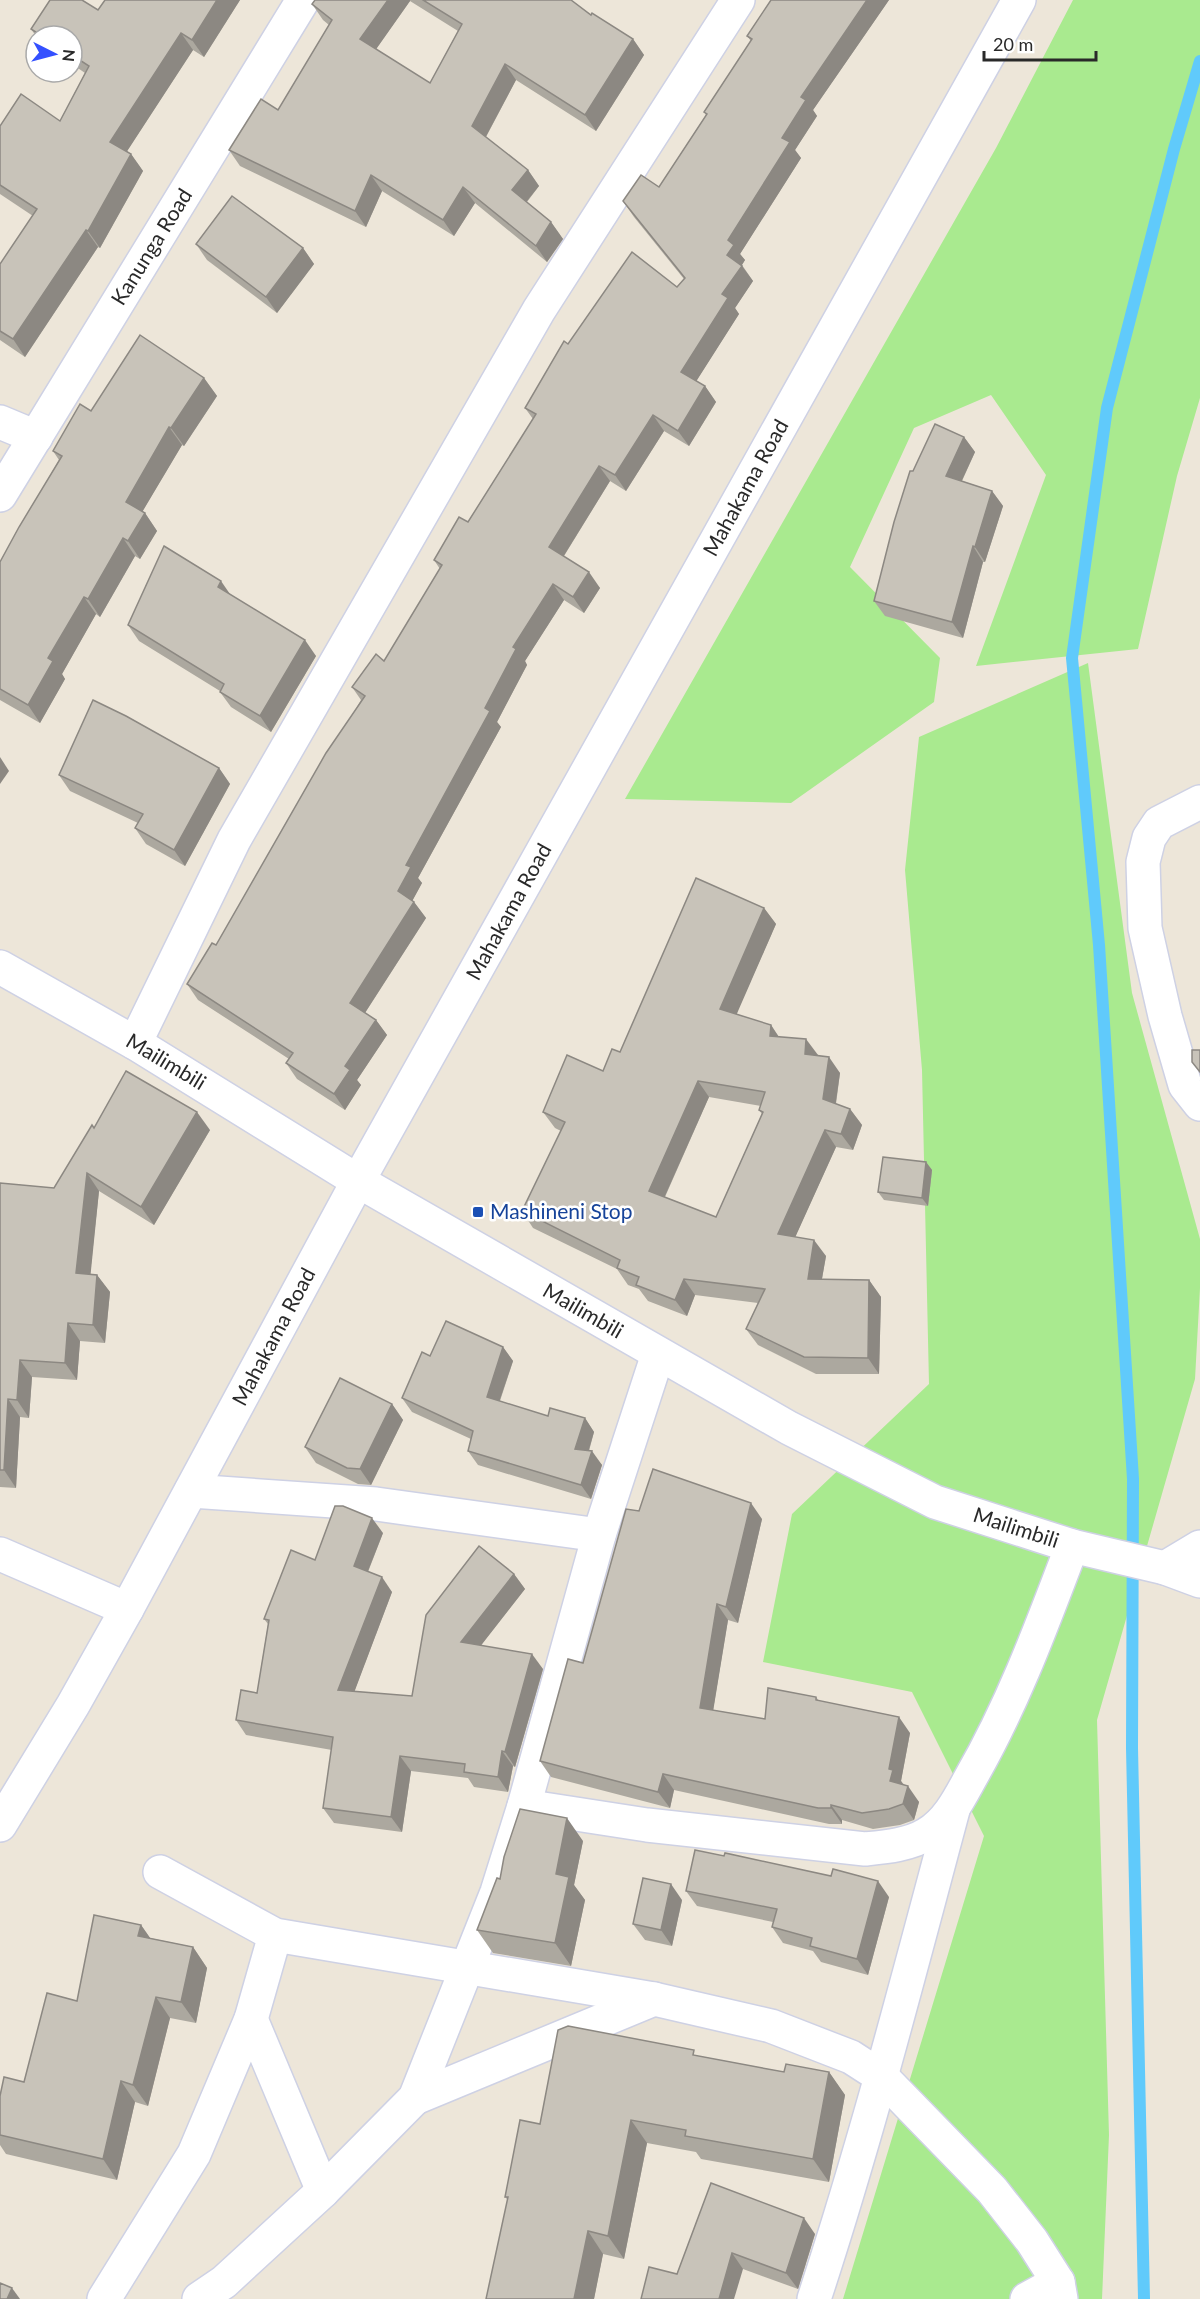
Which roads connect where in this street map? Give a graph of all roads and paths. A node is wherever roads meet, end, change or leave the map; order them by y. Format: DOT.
graph roads {
  1 [pos="303,0"];
  2 [pos="1019,0"];
  3 [pos="734,1"];
  4 [pos="0,422"];
  5 [pos="36,437"];
  6 [pos="0,495"];
  7 [pos="1200,802"];
  8 [pos="0,967"];
  9 [pos="135,1043"];
  10 [pos="1200,1104"];
  11 [pos="358,1181"];
  12 [pos="658,1354"];
  13 [pos="191,1491"];
  14 [pos="599,1535"];
  15 [pos="1200,1547"];
  16 [pos="1082,1549"];
  17 [pos="0,1554"];
  18 [pos="1165,1568"];
  19 [pos="1200,1581"];
  20 [pos="127,1609"];
  21 [pos="524,1806"];
  22 [pos="952,1810"];
  23 [pos="0,1825"];
  24 [pos="160,1872"];
  25 [pos="275,1935"];
  26 [pos="468,1968"];
  27 [pos="654,1999"];
  28 [pos="251,2019"];
  29 [pos="882,2077"];
  30 [pos="415,2098"];
  31 [pos="323,2191"];
  32 [pos="1059,2290"];
  33 [pos="104,2299"];
  34 [pos="199,2299"];
  35 [pos="814,2299"];
  36 [pos="1027,2299"];
  1 -- 5 [label="street, Kanunga Road"];
  2 -- 11 [label="street, Mahakama Road"];
  3 -- 9 [label="street"];
  4 -- 5 [label="street"];
  5 -- 6 [label="street, Kanunga Road"];
  7 -- 10 [label="street"];
  8 -- 9 [label="street, Mailimbili"];
  9 -- 11 [label="street, Mailimbili"];
  11 -- 12 [label="street, Mailimbili"];
  11 -- 13 [label="street, Mahakama Road"];
  12 -- 14 [label="street"];
  12 -- 16 [label="street, Mailimbili"];
  13 -- 14 [label="street"];
  13 -- 20 [label="street, Mahakama Road"];
  14 -- 21 [label="street"];
  15 -- 18 [label="street"];
  16 -- 18 [label="street, Mailimbili"];
  16 -- 22 [label="street"];
  17 -- 20 [label="street"];
  18 -- 19 [label="street, Mailimbili"];
  20 -- 23 [label="street, Mahakama Road"];
  21 -- 22 [label="street"];
  21 -- 26 [label="street"];
  22 -- 29 [label="street"];
  24 -- 25 [label="street"];
  25 -- 26 [label="street"];
  25 -- 28 [label="street"];
  26 -- 27 [label="street"];
  26 -- 30 [label="street"];
  27 -- 29 [label="street"];
  27 -- 30 [label="street"];
  28 -- 31 [label="street"];
  28 -- 33 [label="street"];
  29 -- 32 [label="street"];
  29 -- 35 [label="street"];
  30 -- 31 [label="street"];
  31 -- 34 [label="street"];
  32 -- 36 [label="street"];
}
